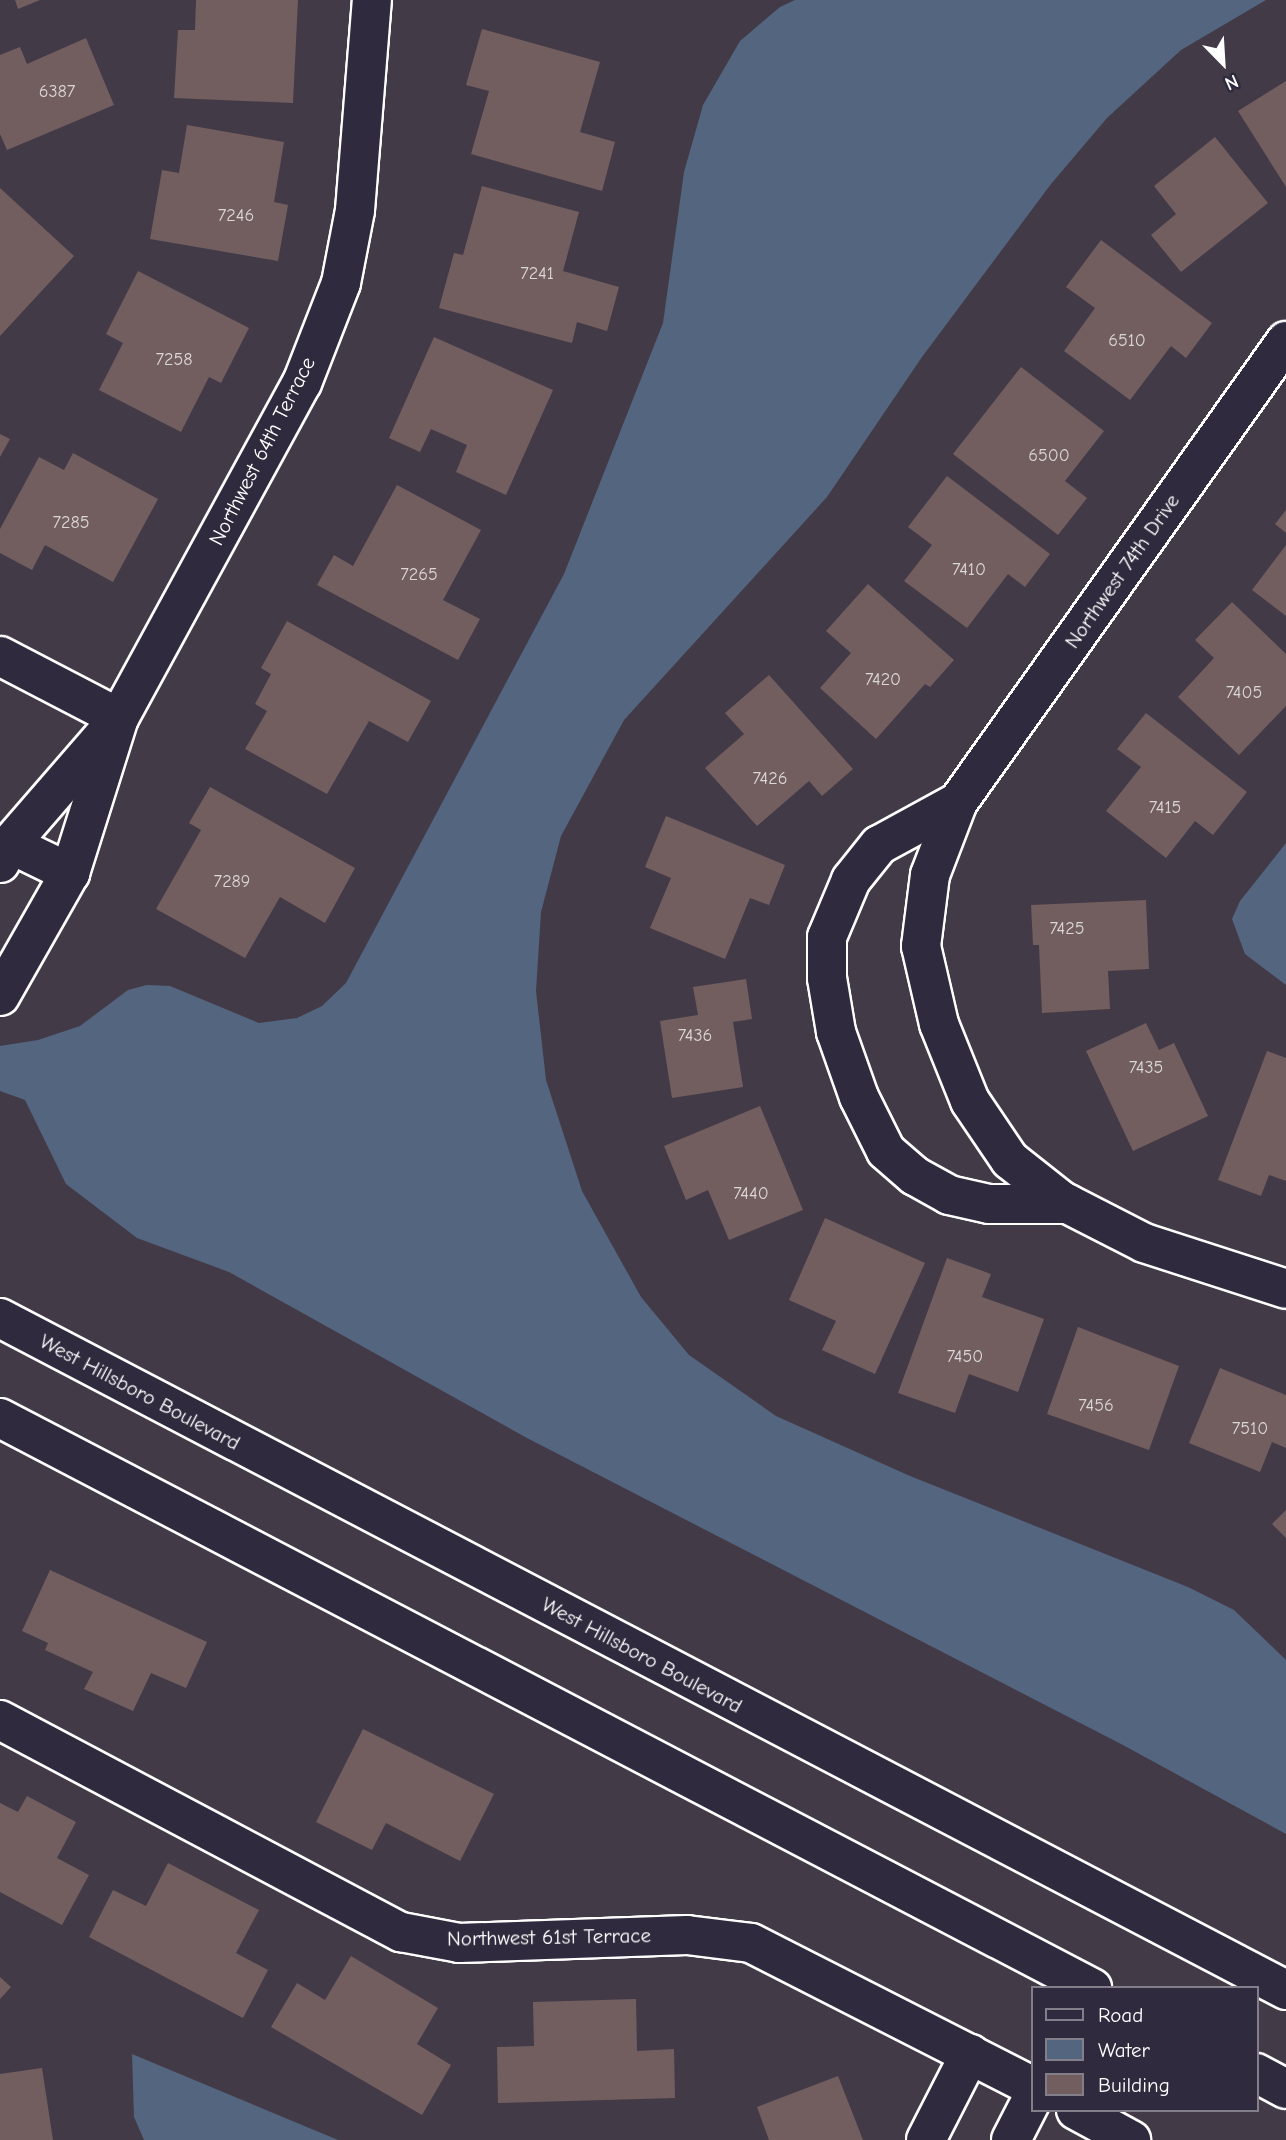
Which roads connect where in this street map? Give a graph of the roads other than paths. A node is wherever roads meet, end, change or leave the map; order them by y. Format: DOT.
graph roads {
  1 [pos="372,0"];
  2 [pos="1286,341"];
  3 [pos="0,656"];
  4 [pos="118,718"];
  5 [pos="958,802"];
  6 [pos="5,854"];
  7 [pos="70,873"];
  8 [pos="0,996"];
  9 [pos="1068,1204"];
  10 [pos="1286,1289"];
  11 [pos="0,1318"];
  12 [pos="0,1418"];
  13 [pos="0,1720"];
  14 [pos="1088,1986"];
  15 [pos="1286,1990"];
  16 [pos="970,2054"];
  17 [pos="1258,2074"];
  18 [pos="1030,2086"];
  19 [pos="1286,2089"];
  20 [pos="1030,2103"];
  21 [pos="1080,2112"];
  22 [pos="926,2140"];
  23 [pos="1011,2140"];
  24 [pos="1130,2140"];
  1 -- 4 [label="street, Northwest 64th Terrace"];
  2 -- 5 [label="street, Northwest 74th Drive"];
  3 -- 4 [label="street"];
  4 -- 6 [label="street, Northwest 64th Terrace"];
  4 -- 7 [label="street, Northwest 64th Terrace"];
  5 -- 9 [label="street, Northwest 74th Drive"];
  5 -- 9 [label="street, Northwest 74th Drive"];
  6 -- 7 [label="street"];
  7 -- 8 [label="street, Northwest 64th Terrace"];
  9 -- 10 [label="street, Northwest 74th Drive"];
  11 -- 15 [label="street, West Hillsboro Boulevard"];
  12 -- 14 [label="street"];
  13 -- 16 [label="street, Northwest 61st Terrace"];
  16 -- 18 [label="street, Northwest 61st Terrace"];
  16 -- 22 [label="street"];
  17 -- 19 [label="street"];
  20 -- 23 [label="street"];
  21 -- 24 [label="street"];
}
